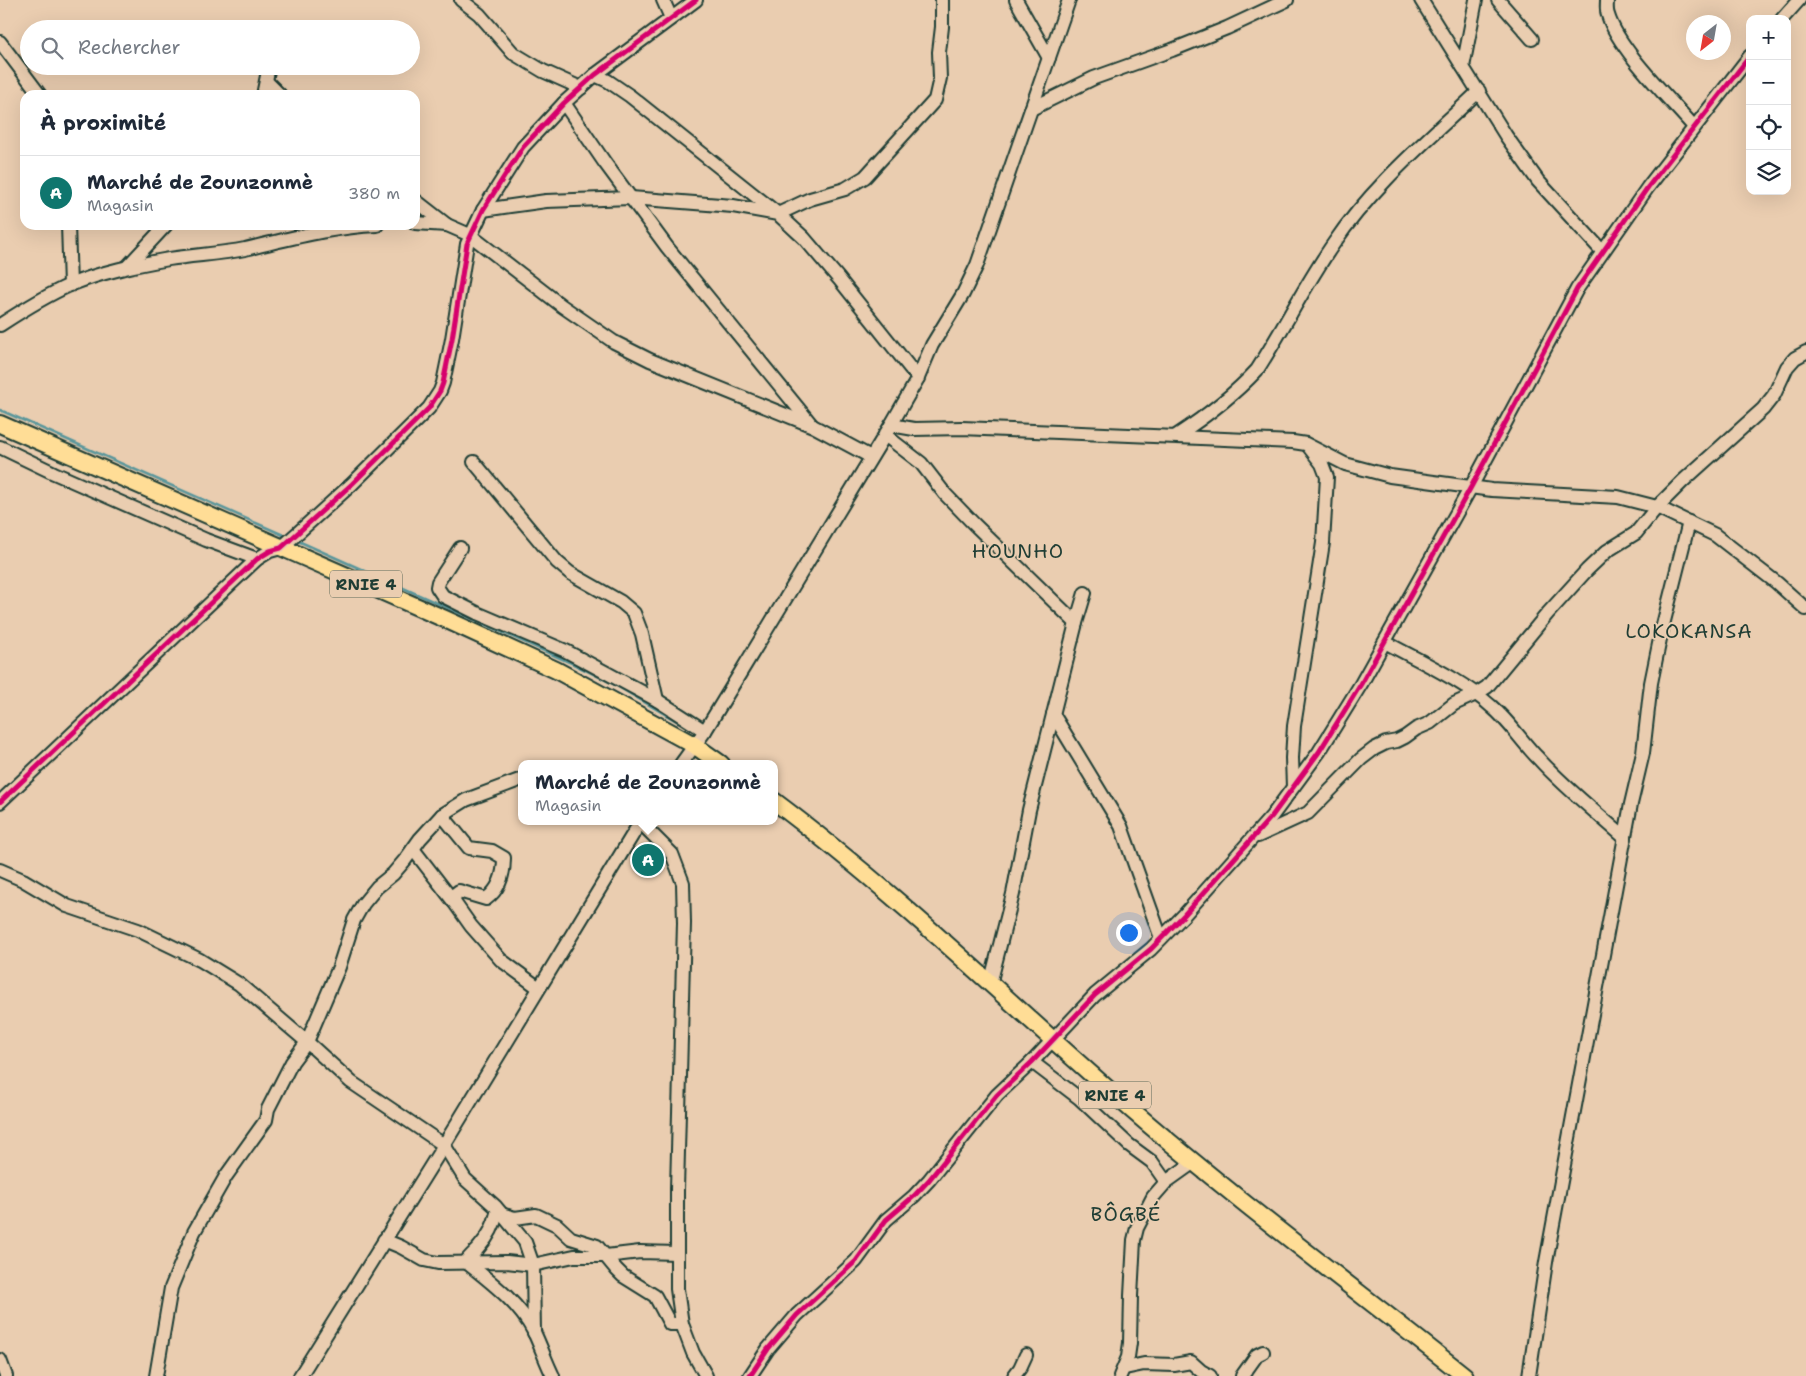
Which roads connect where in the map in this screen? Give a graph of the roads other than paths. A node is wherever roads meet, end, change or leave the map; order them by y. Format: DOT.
graph roads {
  1 [pos="461,0"];
  2 [pos="663,0"];
  3 [pos="696,0"];
  4 [pos="942,0"];
  5 [pos="1016,0"];
  6 [pos="1069,0"];
  7 [pos="1287,0"];
  8 [pos="1422,0"];
  9 [pos="1476,0"];
  10 [pos="1498,0"];
  11 [pos="1607,0"];
  12 [pos="1798,0"];
  13 [pos="1785,15"];
  14 [pos="671,18"];
  15 [pos="1532,39"];
  16 [pos="0,42"];
  17 [pos="1049,58"];
  18 [pos="1747,60"];
  19 [pos="1463,67"];
  20 [pos="20,68"];
  21 [pos="25,75"];
  22 [pos="268,75"];
  23 [pos="595,75"];
  24 [pos="267,82"];
  25 [pos="581,88"];
  26 [pos="36,90"];
  27 [pos="264,90"];
  28 [pos="275,90"];
  29 [pos="1479,91"];
  30 [pos="564,103"];
  31 [pos="1031,109"];
  32 [pos="1694,127"];
  33 [pos="631,198"];
  34 [pos="420,204"];
  35 [pos="483,210"];
  36 [pos="778,214"];
  37 [pos="420,223"];
  38 [pos="447,225"];
  39 [pos="68,230"];
  40 [pos="161,230"];
  41 [pos="333,230"];
  42 [pos="470,235"];
  43 [pos="1602,251"];
  44 [pos="127,267"];
  45 [pos="70,285"];
  46 [pos="0,325"];
  47 [pos="1806,352"];
  48 [pos="918,378"];
  49 [pos="0,424"];
  50 [pos="813,426"];
  51 [pos="888,430"];
  52 [pos="1176,436"];
  53 [pos="1306,444"];
  54 [pos="0,447"];
  55 [pos="871,457"];
  56 [pos="474,462"];
  57 [pos="1471,487"];
  58 [pos="1657,507"];
  59 [pos="1689,522"];
  60 [pos="281,548"];
  61 [pos="460,548"];
  62 [pos="257,559"];
  63 [pos="1085,593"];
  64 [pos="1806,609"];
  65 [pos="1076,623"];
  66 [pos="1385,642"];
  67 [pos="562,660"];
  68 [pos="1476,694"];
  69 [pos="657,700"];
  70 [pos="1053,714"];
  71 [pos="705,731"];
  72 [pos="694,745"];
  73 [pos="684,760"];
  74 [pos="715,760"];
  75 [pos="518,780"];
  76 [pos="1293,787"];
  77 [pos="0,802"];
  78 [pos="778,805"];
  79 [pos="442,815"];
  80 [pos="639,825"];
  81 [pos="644,825"];
  82 [pos="1254,838"];
  83 [pos="1625,838"];
  84 [pos="413,849"];
  85 [pos="0,870"];
  86 [pos="454,902"];
  87 [pos="1161,938"];
  88 [pos="990,984"];
  89 [pos="539,988"];
  90 [pos="1052,1040"];
  91 [pos="307,1042"];
  92 [pos="1032,1062"];
  93 [pos="444,1145"];
  94 [pos="1194,1162"];
  95 [pos="1166,1182"];
  96 [pos="502,1215"];
  97 [pos="571,1238"];
  98 [pos="384,1240"];
  99 [pos="677,1253"];
  100 [pos="574,1256"];
  101 [pos="606,1256"];
  102 [pos="466,1262"];
  103 [pos="534,1265"];
  104 [pos="682,1324"];
  105 [pos="534,1332"];
  106 [pos="1263,1352"];
  107 [pos="1026,1355"];
  108 [pos="0,1360"];
  109 [pos="1122,1372"];
  110 [pos="6,1376"];
  111 [pos="156,1376"];
  112 [pos="300,1376"];
  113 [pos="552,1376"];
  114 [pos="706,1376"];
  115 [pos="750,1376"];
  116 [pos="1014,1376"];
  117 [pos="1210,1376"];
  118 [pos="1242,1376"];
  119 [pos="1465,1376"];
  120 [pos="1529,1376"];
  1 -- 25 [label="street"];
  2 -- 14 [label="street"];
  3 -- 14 [label="street"];
  4 -- 36 [label="street"];
  5 -- 17 [label="street"];
  6 -- 17 [label="street"];
  7 -- 31 [label="street"];
  8 -- 19 [label="street"];
  9 -- 19 [label="street"];
  10 -- 15 [label="street"];
  11 -- 32 [label="street"];
  12 -- 13 [label="street"];
  14 -- 23 [label="street"];
  16 -- 20 [label="street"];
  17 -- 31 [label="street"];
  18 -- 32 [label="street"];
  19 -- 29 [label="street"];
  21 -- 26 [label="street"];
  22 -- 24 [label="street"];
  23 -- 25 [label="street"];
  23 -- 36 [label="street"];
  24 -- 27 [label="street"];
  24 -- 28 [label="street"];
  25 -- 30 [label="street"];
  29 -- 43 [label="street"];
  29 -- 52 [label="street"];
  30 -- 33 [label="street"];
  30 -- 35 [label="street"];
  31 -- 48 [label="street"];
  32 -- 43 [label="street"];
  33 -- 35 [label="street"];
  33 -- 36 [label="street"];
  33 -- 50 [label="street"];
  34 -- 38 [label="street"];
  35 -- 42 [label="street"];
  36 -- 48 [label="street"];
  37 -- 38 [label="street"];
  38 -- 42 [label="street"];
  39 -- 45 [label="street"];
  40 -- 44 [label="street"];
  41 -- 44 [label="street"];
  42 -- 50 [label="street"];
  42 -- 60 [label="street"];
  43 -- 57 [label="street"];
  44 -- 45 [label="street"];
  45 -- 46 [label="street"];
  47 -- 58 [label="street"];
  48 -- 51 [label="street"];
  49 -- 60 [label="main road, RNIE 4"];
  50 -- 55 [label="street"];
  51 -- 52 [label="street"];
  51 -- 55 [label="street"];
  51 -- 65 [label="street"];
  52 -- 53 [label="street"];
  53 -- 57 [label="street"];
  53 -- 76 [label="street"];
  54 -- 62 [label="street"];
  55 -- 71 [label="street"];
  56 -- 69 [label="street"];
  57 -- 58 [label="street"];
  57 -- 66 [label="street"];
  58 -- 59 [label="street"];
  58 -- 68 [label="street"];
  59 -- 64 [label="street"];
  59 -- 83 [label="street"];
  60 -- 62 [label="street"];
  60 -- 67 [label="main road, RNIE 4"];
  61 -- 67 [label="street"];
  62 -- 77 [label="street"];
  63 -- 65 [label="street"];
  65 -- 70 [label="street"];
  66 -- 68 [label="street"];
  66 -- 76 [label="street"];
  67 -- 69 [label="street"];
  67 -- 72 [label="main road, RNIE 4"];
  68 -- 82 [label="street"];
  68 -- 83 [label="street"];
  69 -- 71 [label="street"];
  70 -- 87 [label="street"];
  70 -- 88 [label="street"];
  71 -- 72 [label="street"];
  72 -- 73 [label="street"];
  72 -- 74 [label="main road, RNIE 4"];
  75 -- 79 [label="street"];
  76 -- 82 [label="street"];
  78 -- 88 [label="main road, RNIE 4"];
  79 -- 84 [label="street"];
  79 -- 86 [label="street"];
  80 -- 89 [label="street"];
  81 -- 99 [label="street"];
  82 -- 87 [label="street"];
  83 -- 120 [label="street"];
  84 -- 86 [label="street"];
  84 -- 91 [label="street"];
  85 -- 91 [label="street"];
  86 -- 89 [label="street"];
  87 -- 90 [label="street"];
  88 -- 90 [label="main road, RNIE 4"];
  89 -- 93 [label="street"];
  90 -- 92 [label="street"];
  90 -- 94 [label="main road, RNIE 4"];
  91 -- 93 [label="street"];
  91 -- 111 [label="street"];
  92 -- 95 [label="street"];
  92 -- 115 [label="street"];
  93 -- 96 [label="street"];
  93 -- 98 [label="street"];
  94 -- 95 [label="street"];
  94 -- 119 [label="main road, RNIE 4"];
  95 -- 109 [label="street"];
  96 -- 97 [label="street"];
  96 -- 102 [label="street"];
  96 -- 103 [label="street"];
  97 -- 100 [label="street"];
  97 -- 101 [label="street"];
  98 -- 102 [label="street"];
  98 -- 112 [label="street"];
  99 -- 101 [label="street"];
  99 -- 104 [label="street"];
  100 -- 101 [label="street"];
  100 -- 103 [label="street"];
  101 -- 104 [label="street"];
  102 -- 103 [label="street"];
  102 -- 105 [label="street"];
  103 -- 105 [label="street"];
  104 -- 114 [label="street"];
  105 -- 113 [label="street"];
  106 -- 118 [label="street"];
  107 -- 116 [label="street"];
  108 -- 110 [label="street"];
  109 -- 117 [label="street"];
}
